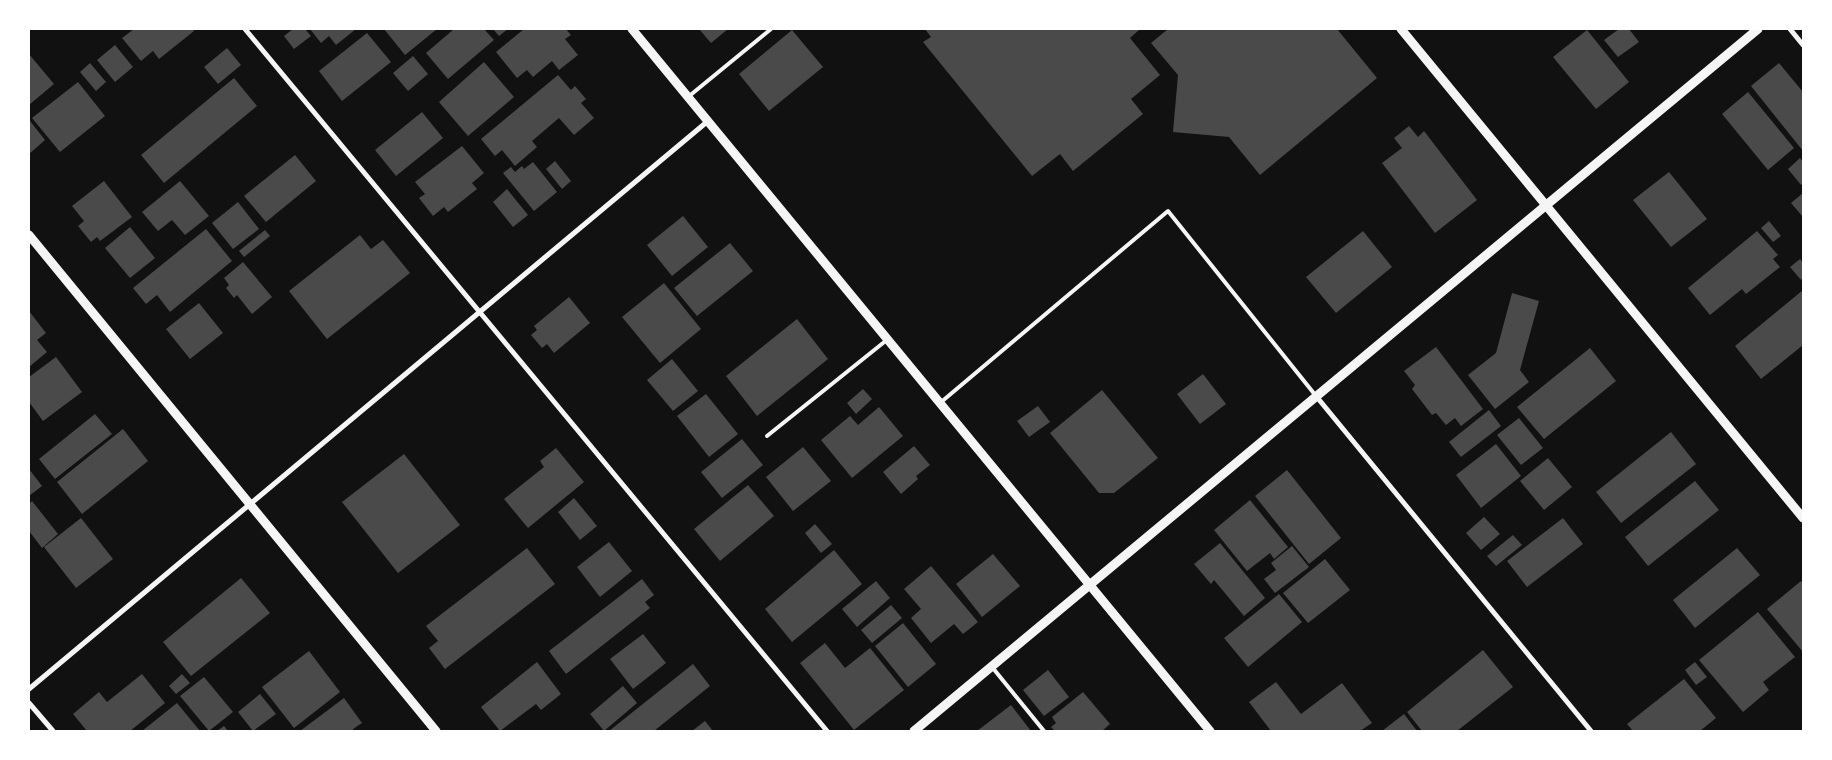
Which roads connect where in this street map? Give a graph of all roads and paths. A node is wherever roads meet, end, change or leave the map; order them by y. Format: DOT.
graph roads {
  1 [pos="246,29"];
  2 [pos="632,29"];
  3 [pos="771,29"];
  4 [pos="1400,29"];
  5 [pos="1758,29"];
  6 [pos="1790,29"];
  7 [pos="1803,45"];
  8 [pos="688,97"];
  9 [pos="708,121"];
  10 [pos="1545,204"];
  11 [pos="29,235"];
  12 [pos="480,313"];
  13 [pos="888,339"];
  14 [pos="1316,396"];
  15 [pos="940,403"];
  16 [pos="767,436"];
  17 [pos="250,504"];
  18 [pos="1803,518"];
  19 [pos="1091,585"];
  20 [pos="992,666"];
  21 [pos="29,689"];
  22 [pos="29,702"];
  23 [pos="53,731"];
  24 [pos="436,731"];
  25 [pos="827,731"];
  26 [pos="914,731"];
  27 [pos="1044,731"];
  28 [pos="1210,731"];
  29 [pos="1591,731"];
  1 -- 12 [label="street"];
  2 -- 8 [label="street"];
  3 -- 8 [label="lane"];
  4 -- 10 [label="street"];
  5 -- 10 [label="street"];
  6 -- 7 [label="street"];
  8 -- 9 [label="street"];
  9 -- 12 [label="street"];
  9 -- 13 [label="street"];
  10 -- 14 [label="street"];
  10 -- 18 [label="street"];
  11 -- 17 [label="street"];
  12 -- 17 [label="street"];
  12 -- 25 [label="street"];
  13 -- 15 [label="street"];
  13 -- 16 [label="lane"];
  14 -- 15 [label="lane"];
  14 -- 19 [label="street"];
  14 -- 29 [label="street"];
  15 -- 19 [label="street"];
  17 -- 21 [label="street"];
  17 -- 24 [label="street"];
  19 -- 20 [label="street"];
  19 -- 28 [label="street"];
  20 -- 26 [label="street"];
  20 -- 27 [label="lane"];
  22 -- 23 [label="street"];
}
